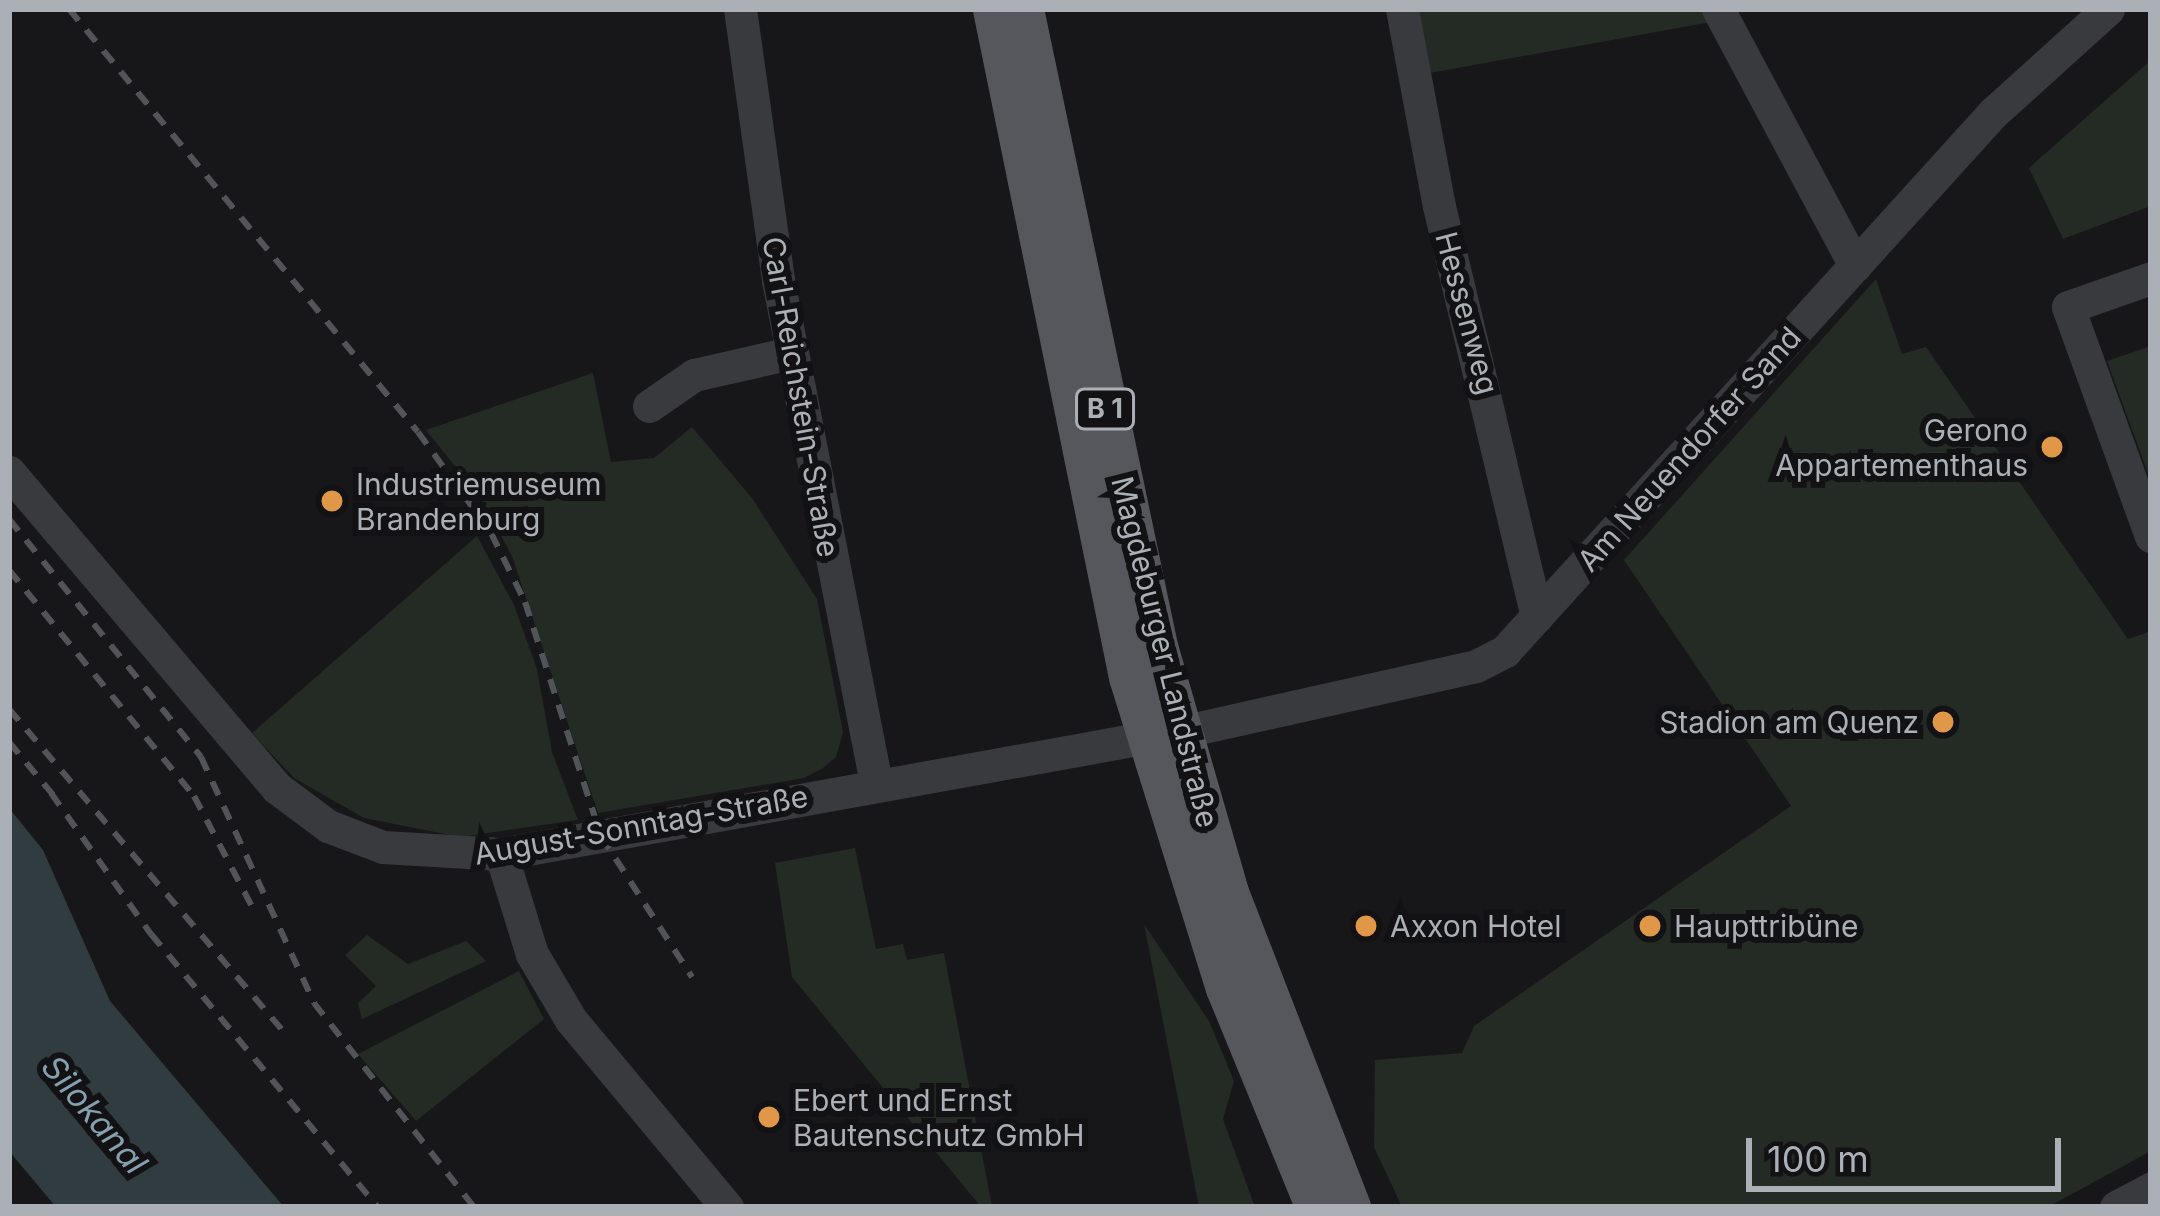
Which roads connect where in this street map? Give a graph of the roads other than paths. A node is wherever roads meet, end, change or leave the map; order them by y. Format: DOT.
graph roads {
  1 [pos="740,9"];
  2 [pos="992,9"];
  3 [pos="1024,9"];
  4 [pos="1402,9"];
  5 [pos="1718,9"];
  6 [pos="2108,9"];
  7 [pos="1855,266"];
  8 [pos="2151,278"];
  9 [pos="791,352"];
  10 [pos="649,406"];
  11 [pos="9,472"];
  12 [pos="2151,536"];
  13 [pos="1537,616"];
  14 [pos="1163,735"];
  15 [pos="876,783"];
  16 [pos="501,854"];
  17 [pos="2151,1188"];
  18 [pos="728,1207"];
  19 [pos="1315,1207"];
  20 [pos="1351,1207"];
  21 [pos="2116,1207"];
  1 -- 9 [label="street, Carl-Reichstein-Straße"];
  2 -- 14 [label="main road, Magdeburger Landstraße / B 1"];
  3 -- 14 [label="main road, Magdeburger Landstraße / B 1"];
  4 -- 13 [label="street, Hessenweg"];
  5 -- 7 [label="street"];
  6 -- 7 [label="street, Am Neuendorfer Sand"];
  7 -- 13 [label="street, Am Neuendorfer Sand"];
  8 -- 12 [label="street"];
  9 -- 10 [label="street"];
  9 -- 15 [label="street, Carl-Reichstein-Straße"];
  11 -- 16 [label="street, August-Sonntag-Straße"];
  13 -- 14 [label="street, Am Neuendorfer Sand"];
  14 -- 15 [label="street, August-Sonntag-Straße"];
  14 -- 19 [label="main road, Magdeburger Landstraße / B 1"];
  14 -- 20 [label="main road, Magdeburger Landstraße / B 1"];
  15 -- 16 [label="street, August-Sonntag-Straße"];
  16 -- 18 [label="street"];
  17 -- 21 [label="street"];
}
